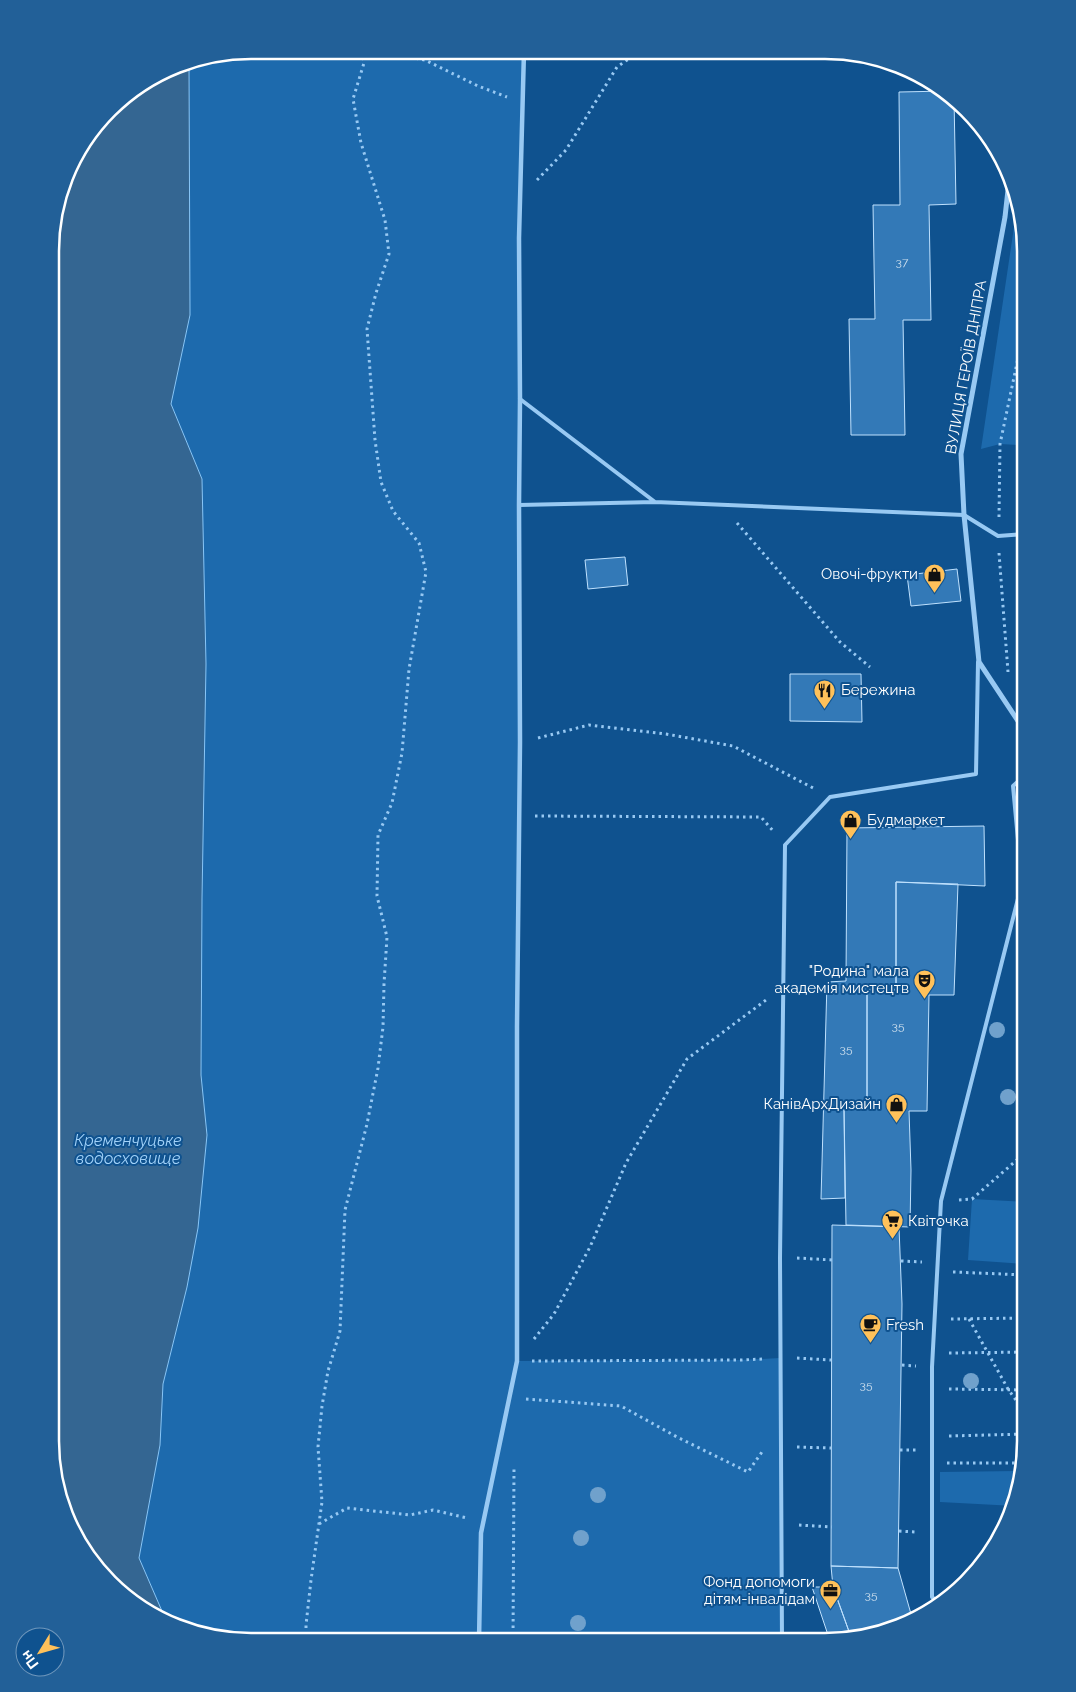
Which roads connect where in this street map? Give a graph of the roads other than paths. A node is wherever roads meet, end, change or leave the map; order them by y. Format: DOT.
graph roads {
  1 [pos="524,59"];
  2 [pos="1008,193"];
  3 [pos="520,399"];
  4 [pos="655,502"];
  5 [pos="519,505"];
  6 [pos="964,515"];
  7 [pos="1017,535"];
  8 [pos="978,662"];
  9 [pos="1017,720"];
  10 [pos="1017,782"];
  11 [pos="1017,829"];
  12 [pos="1017,903"];
  13 [pos="934,1599"];
  14 [pos="479,1633"];
  15 [pos="782,1633"];
  1 -- 3 [label="street"];
  2 -- 6 [label="street, ВУЛИЦЯ ГЕРОЇВ ДНІПРА"];
  3 -- 4 [label="lane"];
  3 -- 5 [label="street"];
  4 -- 5 [label="lane"];
  4 -- 6 [label="lane"];
  5 -- 14 [label="street"];
  6 -- 7 [label="lane"];
  6 -- 8 [label="street, ВУЛИЦЯ ГЕРОЇВ ДНІПРА"];
  8 -- 9 [label="street, ВУЛИЦЯ ГЕРОЇВ ДНІПРА"];
  8 -- 15 [label="lane"];
  10 -- 11 [label="lane"];
  12 -- 13 [label="lane"];
}
